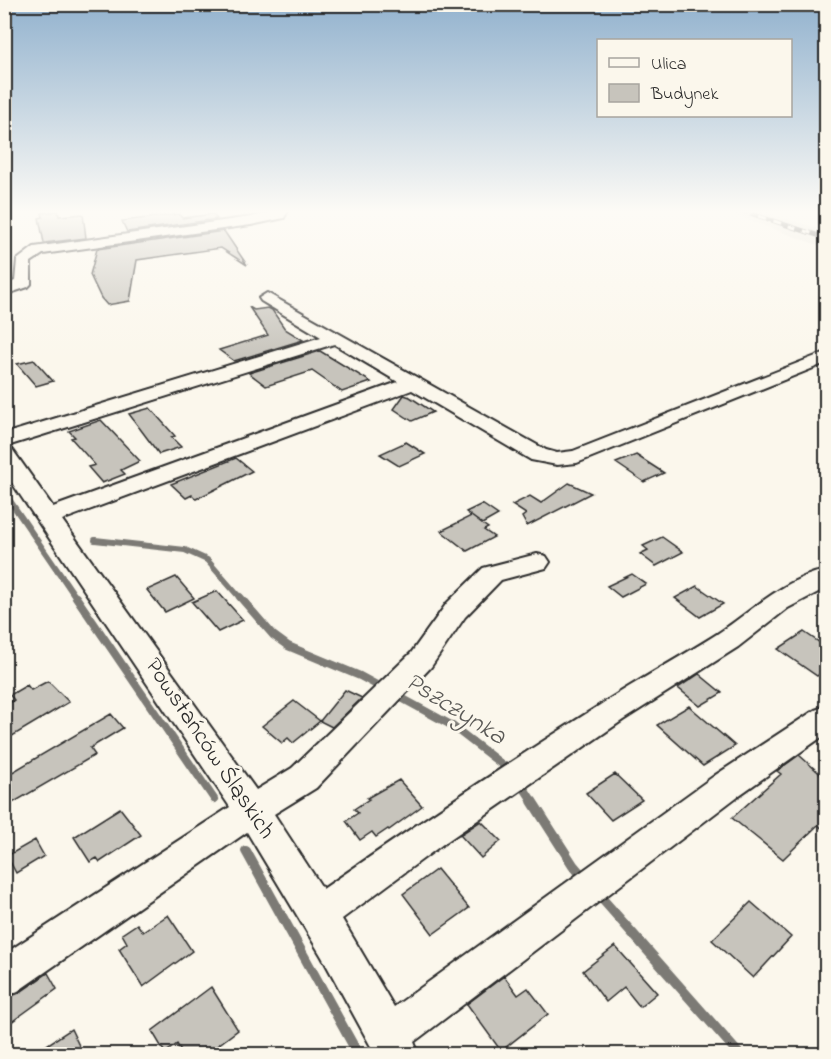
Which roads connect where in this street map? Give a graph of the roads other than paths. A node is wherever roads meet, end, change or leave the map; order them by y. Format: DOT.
graph roads {
  1 [pos="24,260"];
  2 [pos="4,290"];
  3 [pos="267,298"];
  4 [pos="333,336"];
  5 [pos="826,357"];
  6 [pos="412,382"];
  7 [pos="4,441"];
  8 [pos="4,454"];
  9 [pos="47,517"];
  10 [pos="537,562"];
  11 [pos="826,578"];
  12 [pos="826,718"];
  13 [pos="251,811"];
  14 [pos="318,915"];
  15 [pos="4,977"];
  16 [pos="393,1045"];
  1 -- 2 [label="street"];
  3 -- 4 [label="street"];
  4 -- 6 [label="street"];
  4 -- 7 [label="street"];
  5 -- 6 [label="street"];
  6 -- 9 [label="street"];
  8 -- 9 [label="street, Powstańców Śląskich"];
  9 -- 13 [label="street, Powstańców Śląskich"];
  10 -- 13 [label="street"];
  11 -- 14 [label="street"];
  12 -- 16 [label="street"];
  13 -- 14 [label="street, Powstańców Śląskich"];
  13 -- 15 [label="street"];
  14 -- 16 [label="street, Powstańców Śląskich"];
}
